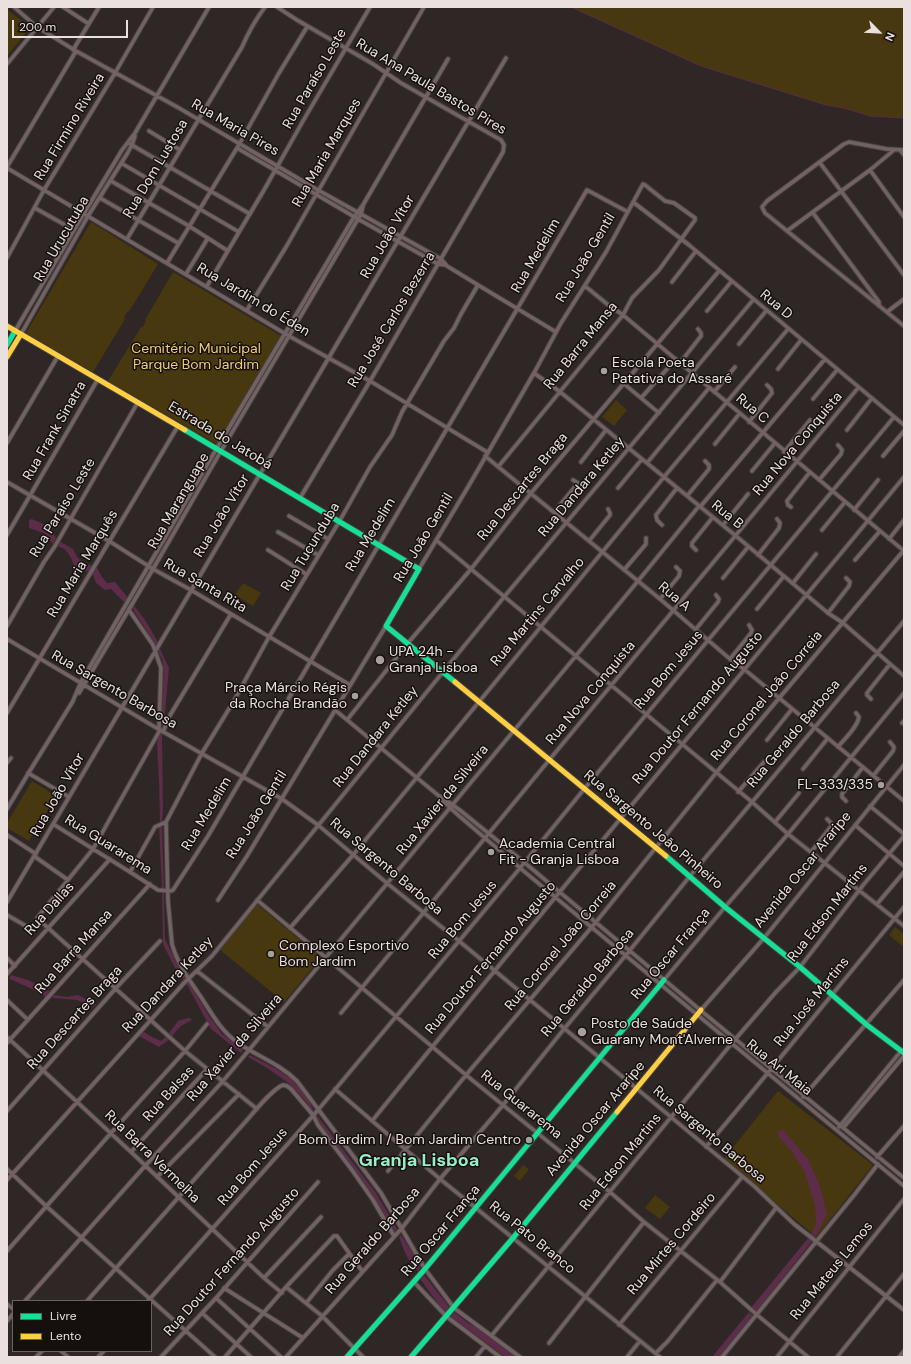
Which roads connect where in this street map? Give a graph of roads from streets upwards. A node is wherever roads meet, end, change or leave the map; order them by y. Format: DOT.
graph roads {
  1 [pos="14,7"];
  2 [pos="54,7"];
  3 [pos="63,7"];
  4 [pos="99,7"];
  5 [pos="153,7"];
  6 [pos="209,7"];
  7 [pos="265,7"];
  8 [pos="277,7"];
  9 [pos="370,7"];
  10 [pos="424,7"];
  11 [pos="89,24"];
  12 [pos="37,27"];
  13 [pos="308,27"];
  14 [pos="346,48"];
  15 [pos="75,51"];
  16 [pos="506,58"];
  17 [pos="448,59"];
  18 [pos="7,64"];
  19 [pos="386,72"];
  20 [pos="115,73"];
  21 [pos="156,96"];
  22 [pos="426,98"];
  23 [pos="199,120"];
  24 [pos="468,122"];
  25 [pos="149,131"];
  26 [pos="135,133"];
  27 [pos="128,142"];
  28 [pos="239,144"];
  29 [pos="132,145"];
  30 [pos="237,148"];
  31 [pos="180,150"];
  32 [pos="894,150"];
  33 [pos="902,150"];
  34 [pos="503,152"];
  35 [pos="904,155"];
  36 [pos="121,163"];
  37 [pos="820,163"];
  38 [pos="277,166"];
  39 [pos="170,167"];
  40 [pos="7,168"];
  41 [pos="275,170"];
  42 [pos="870,170"];
  43 [pos="111,181"];
  44 [pos="643,184"];
  45 [pos="159,185"];
  46 [pos="44,190"];
  47 [pos="318,190"];
  48 [pos="210,191"];
  49 [pos="842,191"];
  50 [pos="316,194"];
  51 [pos="100,198"];
  52 [pos="633,202"];
  53 [pos="149,203"];
  54 [pos="35,208"];
  55 [pos="199,209"];
  56 [pos="628,212"];
  57 [pos="359,213"];
  58 [pos="812,213"];
  59 [pos="250,214"];
  60 [pos="86,215"];
  61 [pos="904,217"];
  62 [pos="356,218"];
  63 [pos="138,220"];
  64 [pos="189,226"];
  65 [pos="74,230"];
  66 [pos="787,231"];
  67 [pos="239,232"];
  68 [pos="400,237"];
  69 [pos="208,238"];
  70 [pos="127,239"];
  71 [pos="682,240"];
  72 [pos="398,241"];
  73 [pos="178,243"];
  74 [pos="228,251"];
  75 [pos="696,251"];
  76 [pos="7,258"];
  77 [pos="441,259"];
  78 [pos="167,263"];
  79 [pos="438,264"];
  80 [pos="448,266"];
  81 [pos="719,271"];
  82 [pos="186,274"];
  83 [pos="904,275"];
  84 [pos="672,282"];
  85 [pos="731,282"];
  86 [pos="478,285"];
  87 [pos="207,286"];
  88 [pos="585,286"];
  89 [pos="904,299"];
  90 [pos="753,300"];
  91 [pos="879,306"];
  92 [pos="518,309"];
  93 [pos="247,310"];
  94 [pos="707,311"];
  95 [pos="766,311"];
  96 [pos="886,312"];
  97 [pos="622,315"];
  98 [pos="7,326"];
  99 [pos="904,326"];
  100 [pos="698,329"];
  101 [pos="788,329"];
  102 [pos="15,331"];
  103 [pos="556,332"];
  104 [pos="21,334"];
  105 [pos="288,334"];
  106 [pos="801,340"];
  107 [pos="657,344"];
  108 [pos="739,344"];
  109 [pos="7,345"];
  110 [pos="58,356"];
  111 [pos="7,357"];
  112 [pos="330,358"];
  113 [pos="676,359"];
  114 [pos="825,359"];
  115 [pos="680,363"];
  116 [pos="735,367"];
  117 [pos="778,369"];
  118 [pos="837,370"];
  119 [pos="534,373"];
  120 [pos="692,373"];
  121 [pos="98,379"];
  122 [pos="370,381"];
  123 [pos="623,384"];
  124 [pos="768,385"];
  125 [pos="709,388"];
  126 [pos="858,388"];
  127 [pos="559,391"];
  128 [pos="714,392"];
  129 [pos="641,398"];
  130 [pos="872,398"];
  131 [pos="813,400"];
  132 [pos="138,402"];
  133 [pos="727,403"];
  134 [pos="408,404"];
  135 [pos="659,413"];
  136 [pos="740,413"];
  137 [pos="894,417"];
  138 [pos="593,419"];
  139 [pos="810,420"];
  140 [pos="749,422"];
  141 [pos="904,425"];
  142 [pos="178,426"];
  143 [pos="447,427"];
  144 [pos="606,430"];
  145 [pos="847,430"];
  146 [pos="904,431"];
  147 [pos="763,433"];
  148 [pos="7,443"];
  149 [pos="775,443"];
  150 [pos="715,444"];
  151 [pos="838,445"];
  152 [pos="629,448"];
  153 [pos="219,449"];
  154 [pos="784,452"];
  155 [pos="486,454"];
  156 [pos="883,456"];
  157 [pos="642,459"];
  158 [pos="705,461"];
  159 [pos="581,462"];
  160 [pos="797,462"];
  161 [pos="647,463"];
  162 [pos="498,467"];
  163 [pos="752,471"];
  164 [pos="810,472"];
  165 [pos="260,474"];
  166 [pos="664,477"];
  167 [pos="904,477"];
  168 [pos="574,480"];
  169 [pos="819,480"];
  170 [pos="878,480"];
  171 [pos="7,482"];
  172 [pos="618,488"];
  173 [pos="677,488"];
  174 [pos="832,491"];
  175 [pos="531,493"];
  176 [pos="748,494"];
  177 [pos="30,496"];
  178 [pos="687,496"];
  179 [pos="300,498"];
  180 [pos="844,502"];
  181 [pos="699,507"];
  182 [pos="791,507"];
  183 [pos="608,509"];
  184 [pos="854,510"];
  185 [pos="554,512"];
  186 [pos="289,516"];
  187 [pos="712,517"];
  188 [pos="70,519"];
  189 [pos="777,519"];
  190 [pos="904,520"];
  191 [pos="868,521"];
  192 [pos="339,522"];
  193 [pos="567,523"];
  194 [pos="662,525"];
  195 [pos="723,525"];
  196 [pos="822,530"];
  197 [pos="880,531"];
  198 [pos="278,532"];
  199 [pos="7,535"];
  200 [pos="736,536"];
  201 [pos="646,538"];
  202 [pos="328,539"];
  203 [pos="889,539"];
  204 [pos="436,540"];
  205 [pos="109,541"];
  206 [pos="589,541"];
  207 [pos="378,545"];
  208 [pos="748,547"];
  209 [pos="268,550"];
  210 [pos="696,550"];
  211 [pos="904,551"];
  212 [pos="603,552"];
  213 [pos="816,554"];
  214 [pos="318,555"];
  215 [pos="758,555"];
  216 [pos="855,560"];
  217 [pos="771,566"];
  218 [pos="676,567"];
  219 [pos="151,568"];
  220 [pos="419,569"];
  221 [pos="471,569"];
  222 [pos="624,570"];
  223 [pos="306,574"];
  224 [pos="784,576"];
  225 [pos="723,578"];
  226 [pos="846,578"];
  227 [pos="638,581"];
  228 [pos="793,583"];
  229 [pos="191,590"];
  230 [pos="806,594"];
  231 [pos="716,595"];
  232 [pos="504,597"];
  233 [pos="660,599"];
  234 [pos="757,609"];
  235 [pos="129,610"];
  236 [pos="674,610"];
  237 [pos="828,613"];
  238 [pos="231,614"];
  239 [pos="904,621"];
  240 [pos="843,623"];
  241 [pos="7,626"];
  242 [pos="386,626"];
  243 [pos="749,626"];
  244 [pos="540,627"];
  245 [pos="696,629"];
  246 [pos="269,637"];
  247 [pos="7,639"];
  248 [pos="709,640"];
  249 [pos="408,643"];
  250 [pos="156,651"];
  251 [pos="877,654"];
  252 [pos="576,656"];
  253 [pos="40,659"];
  254 [pos="730,659"];
  255 [pos="310,660"];
  256 [pos="890,664"];
  257 [pos="744,669"];
  258 [pos="443,671"];
  259 [pos="904,676"];
  260 [pos="83,683"];
  261 [pos="350,685"];
  262 [pos="612,685"];
  263 [pos="904,693"];
  264 [pos="779,698"];
  265 [pos="871,699"];
  266 [pos="478,701"];
  267 [pos="122,707"];
  268 [pos="792,709"];
  269 [pos="335,710"];
  270 [pos="7,713"];
  271 [pos="856,713"];
  272 [pos="647,714"];
  273 [pos="347,720"];
  274 [pos="815,727"];
  275 [pos="161,730"];
  276 [pos="514,730"];
  277 [pos="828,738"];
  278 [pos="767,740"];
  279 [pos="890,742"];
  280 [pos="682,744"];
  281 [pos="838,746"];
  282 [pos="382,748"];
  283 [pos="202,753"];
  284 [pos="851,757"];
  285 [pos="10,758"];
  286 [pos="550,759"];
  287 [pos="764,762"];
  288 [pos="7,763"];
  289 [pos="904,765"];
  290 [pos="862,767"];
  291 [pos="802,770"];
  292 [pos="28,773"];
  293 [pos="716,773"];
  294 [pos="242,776"];
  295 [pos="873,776"];
  296 [pos="416,778"];
  297 [pos="886,786"];
  298 [pos="585,788"];
  299 [pos="738,792"];
  300 [pos="799,793"];
  301 [pos="69,797"];
  302 [pos="7,799"];
  303 [pos="282,799"];
  304 [pos="846,801"];
  305 [pos="904,801"];
  306 [pos="11,802"];
  307 [pos="752,802"];
  308 [pos="870,806"];
  309 [pos="451,807"];
  310 [pos="7,810"];
  311 [pos="621,819"];
  312 [pos="827,819"];
  313 [pos="165,822"];
  314 [pos="775,822"];
  315 [pos="53,824"];
  316 [pos="318,825"];
  317 [pos="855,825"];
  318 [pos="489,834"];
  319 [pos="788,834"];
  320 [pos="7,835"];
  321 [pos="904,835"];
  322 [pos="485,838"];
  323 [pos="656,847"];
  324 [pos="94,849"];
  325 [pos="811,852"];
  326 [pos="890,854"];
  327 [pos="35,855"];
  328 [pos="352,855"];
  329 [pos="110,859"];
  330 [pos="525,863"];
  331 [pos="824,863"];
  332 [pos="904,866"];
  333 [pos="520,868"];
  334 [pos="130,872"];
  335 [pos="904,872"];
  336 [pos="690,876"];
  337 [pos="68,880"];
  338 [pos="150,884"];
  339 [pos="388,884"];
  340 [pos="860,890"];
  341 [pos="167,891"];
  342 [pos="560,893"];
  343 [pos="556,897"];
  344 [pos="218,900"];
  345 [pos="257,900"];
  346 [pos="7,902"];
  347 [pos="877,904"];
  348 [pos="725,907"];
  349 [pos="904,907"];
  350 [pos="423,913"];
  351 [pos="7,915"];
  352 [pos="895,919"];
  353 [pos="596,922"];
  354 [pos="26,926"];
  355 [pos="904,926"];
  356 [pos="48,927"];
  357 [pos="592,927"];
  358 [pos="290,928"];
  359 [pos="764,938"];
  360 [pos="160,941"];
  361 [pos="459,941"];
  362 [pos="629,951"];
  363 [pos="626,955"];
  364 [pos="7,958"];
  365 [pos="326,958"];
  366 [pos="82,959"];
  367 [pos="15,966"];
  368 [pos="800,967"];
  369 [pos="494,970"];
  370 [pos="197,971"];
  371 [pos="7,974"];
  372 [pos="189,979"];
  373 [pos="904,980"];
  374 [pos="663,983"];
  375 [pos="362,987"];
  376 [pos="116,988"];
  377 [pos="832,994"];
  378 [pos="7,1000"];
  379 [pos="529,1000"];
  380 [pos="699,1012"];
  381 [pos="341,1013"];
  382 [pos="396,1017"];
  383 [pos="151,1019"];
  384 [pos="28,1020"];
  385 [pos="207,1024"];
  386 [pos="867,1025"];
  387 [pos="268,1027"];
  388 [pos="564,1029"];
  389 [pos="736,1039"];
  390 [pos="8,1040"];
  391 [pos="732,1043"];
  392 [pos="432,1046"];
  393 [pos="249,1050"];
  394 [pos="185,1051"];
  395 [pos="903,1054"];
  396 [pos="599,1058"];
  397 [pos="207,1068"];
  398 [pos="771,1068"];
  399 [pos="42,1070"];
  400 [pos="768,1072"];
  401 [pos="466,1075"];
  402 [pos="223,1081"];
  403 [pos="335,1088"];
  404 [pos="636,1088"];
  405 [pos="239,1094"];
  406 [pos="805,1096"];
  407 [pos="801,1100"];
  408 [pos="77,1102"];
  409 [pos="503,1105"];
  410 [pos="257,1109"];
  411 [pos="318,1110"];
  412 [pos="7,1111"];
  413 [pos="313,1115"];
  414 [pos="672,1118"];
  415 [pos="372,1121"];
  416 [pos="904,1126"];
  417 [pos="842,1127"];
  418 [pos="838,1131"];
  419 [pos="111,1133"];
  420 [pos="538,1133"];
  421 [pos="706,1147"];
  422 [pos="406,1150"];
  423 [pos="131,1152"];
  424 [pos="878,1157"];
  425 [pos="876,1162"];
  426 [pos="574,1163"];
  427 [pos="145,1166"];
  428 [pos="7,1169"];
  429 [pos="388,1171"];
  430 [pos="12,1173"];
  431 [pos="157,1177"];
  432 [pos="742,1177"];
  433 [pos="904,1178"];
  434 [pos="440,1179"];
  435 [pos="7,1180"];
  436 [pos="318,1182"];
  437 [pos="904,1186"];
  438 [pos="610,1192"];
  439 [pos="178,1197"];
  440 [pos="904,1199"];
  441 [pos="46,1206"];
  442 [pos="477,1208"];
  443 [pos="776,1208"];
  444 [pos="321,1217"];
  445 [pos="644,1222"];
  446 [pos="402,1228"];
  447 [pos="212,1230"];
  448 [pos="394,1236"];
  449 [pos="82,1238"];
  450 [pos="513,1238"];
  451 [pos="816,1240"];
  452 [pos="7,1250"];
  453 [pos="681,1251"];
  454 [pos="349,1254"];
  455 [pos="247,1262"];
  456 [pos="548,1267"];
  457 [pos="849,1267"];
  458 [pos="116,1268"];
  459 [pos="425,1269"];
  460 [pos="362,1271"];
  461 [pos="904,1274"];
  462 [pos="264,1278"];
  463 [pos="719,1281"];
  464 [pos="414,1282"];
  465 [pos="286,1287"];
  466 [pos="224,1288"];
  467 [pos="282,1292"];
  468 [pos="886,1296"];
  469 [pos="586,1297"];
  470 [pos="216,1298"];
  471 [pos="26,1300"];
  472 [pos="88,1300"];
  473 [pos="149,1300"];
  474 [pos="152,1302"];
  475 [pos="306,1302"];
  476 [pos="454,1308"];
  477 [pos="904,1310"];
  478 [pos="202,1312"];
  479 [pos="264,1312"];
  480 [pos="756,1314"];
  481 [pos="322,1316"];
  482 [pos="447,1317"];
  483 [pos="619,1325"];
  484 [pos="250,1329"];
  485 [pos="186,1330"];
  486 [pos="492,1335"];
  487 [pos="303,1338"];
  488 [pos="640,1342"];
  489 [pos="789,1342"];
  490 [pos="237,1344"];
  491 [pos="549,1344"];
  492 [pos="485,1346"];
  493 [pos="354,1349"];
  494 [pos="904,1351"];
  495 [pos="656,1353"];
  496 [pos="162,1357"];
  497 [pos="215,1357"];
  498 [pos="225,1357"];
  499 [pos="251,1357"];
  500 [pos="281,1357"];
  501 [pos="286,1357"];
  502 [pos="347,1357"];
  503 [pos="363,1357"];
  504 [pos="411,1357"];
  505 [pos="476,1357"];
  506 [pos="500,1357"];
  507 [pos="520,1357"];
  508 [pos="627,1357"];
  509 [pos="660,1357"];
  510 [pos="722,1357"];
  511 [pos="777,1357"];
  512 [pos="808,1357"];
  513 [pos="837,1357"];
  514 [pos="899,1357"];
  1 -- 12 [label="street, Rua Maria Pires"];
  2 -- 12 [label="street"];
  3 -- 11 [label="street"];
  4 -- 11 [label="street"];
  5 -- 20 [label="street, Rua Firmino Riveira"];
  6 -- 21 [label="street, Rua Urucutuba"];
  7 -- 23 [label="street, Rua Dom Lustosa"];
  8 -- 13 [label="street, Rua Ana Paula Bastos Pires"];
  9 -- 14 [label="street, Rua Paraíso Leste"];
  10 -- 19 [label="street, Rua Maria Marques"];
  11 -- 15 [label="street"];
  12 -- 15 [label="street, Rua Maria Pires"];
  12 -- 18 [label="street"];
  13 -- 14 [label="street, Rua Ana Paula Bastos Pires"];
  13 -- 28 [label="street"];
  14 -- 19 [label="street, Rua Ana Paula Bastos Pires"];
  14 -- 38 [label="street, Rua Paraíso Leste"];
  15 -- 20 [label="street, Rua Maria Pires"];
  15 -- 40 [label="street"];
  16 -- 24 [label="street, Rua João Vítor"];
  17 -- 22 [label="street, Rua Maranguape"];
  19 -- 22 [label="street, Rua Ana Paula Bastos Pires"];
  19 -- 47 [label="street, Rua Maria Marques"];
  20 -- 21 [label="street, Rua Maria Pires"];
  20 -- 46 [label="street, Rua Firmino Riveira"];
  21 -- 23 [label="street, Rua Maria Pires"];
  21 -- 26 [label="street, Rua Urucutuba"];
  22 -- 24 [label="street, Rua Ana Paula Bastos Pires"];
  22 -- 57 [label="street, Rua Maranguape"];
  23 -- 28 [label="street, Rua Maria Pires"];
  23 -- 31 [label="street, Rua Dom Lustosa"];
  24 -- 34 [label="street, Rua Ana Paula Bastos Pires"];
  24 -- 68 [label="street, Rua João Vítor"];
  25 -- 31 [label="street"];
  26 -- 27 [label="street, Rua Urucutuba"];
  26 -- 29 [label="street, Rua Urucutuba"];
  27 -- 29 [label="street"];
  27 -- 60 [label="street, Rua Urucutuba"];
  28 -- 30 [label="street"];
  28 -- 38 [label="street, Rua Maria Pires"];
  29 -- 36 [label="street, Rua Urucutuba"];
  29 -- 39 [label="street"];
  30 -- 41 [label="street, Rua Maria Pires"];
  30 -- 48 [label="street"];
  31 -- 39 [label="street, Rua Dom Lustosa"];
  32 -- 33 [label="street"];
  32 -- 37 [label="street"];
  32 -- 42 [label="street"];
  33 -- 35 [label="street"];
  34 -- 77 [label="street, Rua José Carlos Bezerra"];
  36 -- 43 [label="street, Rua Urucutuba"];
  36 -- 45 [label="street"];
  37 -- 49 [label="street"];
  37 -- 66 [label="street"];
  38 -- 41 [label="street, Rua Paraíso Leste"];
  38 -- 47 [label="street, Rua Maria Pires"];
  39 -- 45 [label="street, Rua Dom Lustosa"];
  39 -- 48 [label="street"];
  40 -- 46 [label="street, Rua Jardim do Éden"];
  41 -- 50 [label="street, Rua Maria Pires"];
  41 -- 59 [label="street, Rua Paraíso Leste"];
  42 -- 49 [label="street"];
  42 -- 61 [label="street"];
  43 -- 51 [label="street, Rua Urucutuba"];
  43 -- 53 [label="street"];
  44 -- 52 [label="street, Rua João Gentil"];
  44 -- 71 [label="street, Rua Barra Mansa"];
  45 -- 53 [label="street, Rua Dom Lustosa"];
  45 -- 55 [label="street"];
  46 -- 54 [label="street, Rua Firmino Riveira"];
  46 -- 60 [label="street, Rua Jardim do Éden"];
  47 -- 50 [label="street, Rua Maria Marques"];
  47 -- 57 [label="street, Rua Maria Pires"];
  48 -- 55 [label="street"];
  48 -- 59 [label="street"];
  49 -- 58 [label="street"];
  49 -- 83 [label="street"];
  50 -- 62 [label="street, Rua Maria Pires"];
  50 -- 93 [label="street, Rua Maria Marques"];
  51 -- 60 [label="street, Rua Urucutuba"];
  51 -- 63 [label="street"];
  52 -- 56 [label="street, Rua João Gentil"];
  52 -- 71 [label="street, Rua D"];
  53 -- 63 [label="street, Rua Dom Lustosa"];
  53 -- 64 [label="street"];
  54 -- 65 [label="street"];
  54 -- 76 [label="street, Rua Firmino Riveira"];
  55 -- 64 [label="street"];
  55 -- 67 [label="street"];
  56 -- 88 [label="street, Rua João Gentil"];
  56 -- 92 [label="street, Rua Medelim"];
  57 -- 62 [label="street, Rua Maranguape"];
  57 -- 68 [label="street, Rua Maria Pires"];
  58 -- 66 [label="street"];
  58 -- 91 [label="street"];
  59 -- 67 [label="street, Rua Paraíso Leste"];
  60 -- 65 [label="street, Rua Urucutuba"];
  60 -- 70 [label="street, Rua Jardim do Éden"];
  60 -- 104 [label="street, Rua Urucutuba"];
  62 -- 72 [label="street, Rua Maria Pires"];
  62 -- 105 [label="street, Rua Maranguape"];
  63 -- 70 [label="street, Rua Dom Lustosa"];
  63 -- 73 [label="street"];
  64 -- 69 [label="street"];
  64 -- 73 [label="street"];
  65 -- 102 [label="street, Rua Urucutuba"];
  66 -- 91 [label="street"];
  67 -- 74 [label="street, Rua Paraíso Leste"];
  68 -- 72 [label="street, Rua João Vítor"];
  68 -- 77 [label="street, Rua Maria Pires"];
  69 -- 74 [label="street"];
  69 -- 82 [label="street"];
  70 -- 78 [label="street, Rua Jardim do Éden"];
  71 -- 75 [label="street, Rua D"];
  71 -- 97 [label="street, Rua Barra Mansa"];
  72 -- 79 [label="street, Rua Maria Pires"];
  72 -- 112 [label="street, Rua João Vítor"];
  73 -- 78 [label="street"];
  74 -- 87 [label="street, Rua Paraíso Leste"];
  75 -- 81 [label="street, Rua D"];
  75 -- 84 [label="street"];
  77 -- 79 [label="street, Rua José Carlos Bezerra"];
  77 -- 80 [label="street, Rua Maria Pires"];
  78 -- 82 [label="street, Rua Jardim do Éden"];
  79 -- 80 [label="street, Rua Maria Pires"];
  79 -- 122 [label="street, Rua José Carlos Bezerra"];
  80 -- 86 [label="street, Rua Maria Pires"];
  81 -- 85 [label="street, Rua D"];
  81 -- 107 [label="street, Rua Descartes Braga"];
  82 -- 87 [label="street, Rua Jardim do Éden"];
  85 -- 90 [label="street, Rua D"];
  85 -- 94 [label="street"];
  86 -- 92 [label="street, Rua Maria Pires"];
  86 -- 134 [label="street, Rua Tucunduba"];
  87 -- 93 [label="street, Rua Jardim do Éden"];
  88 -- 97 [label="street, Rua C"];
  88 -- 103 [label="street, Rua João Gentil"];
  89 -- 96 [label="street"];
  90 -- 95 [label="street, Rua D"];
  90 -- 120 [label="street, Rua Dandara Ketley"];
  91 -- 96 [label="street"];
  92 -- 103 [label="street, Rua Maria Pires"];
  92 -- 143 [label="street, Rua Medelim"];
  93 -- 105 [label="street, Rua Jardim do Éden"];
  95 -- 101 [label="street, Rua D"];
  95 -- 108 [label="street"];
  96 -- 99 [label="street"];
  97 -- 107 [label="street, Rua C"];
  97 -- 127 [label="street, Rua Barra Mansa"];
  98 -- 102 [label="street, Estrada do Jatobá"];
  100 -- 115 [label="street"];
  101 -- 106 [label="street, Rua D"];
  101 -- 133 [label="street, Rua Martins Carvalho"];
  102 -- 104 [label="street, Estrada do Jatobá"];
  102 -- 109 [label="street, Rua Urucutuba"];
  103 -- 119 [label="street, Rua João Gentil"];
  104 -- 110 [label="street, Estrada do Jatobá"];
  104 -- 111 [label="street, Rua Urucutuba"];
  105 -- 112 [label="street, Rua Jardim do Éden"];
  105 -- 153 [label="street, Rua Maranguape"];
  106 -- 114 [label="street, Rua D"];
  106 -- 117 [label="street"];
  107 -- 113 [label="street, Rua C"];
  107 -- 123 [label="street, Rua Descartes Braga"];
  110 -- 121 [label="street, Estrada do Jatobá"];
  110 -- 148 [label="street"];
  112 -- 122 [label="street, Rua Jardim do Éden"];
  112 -- 165 [label="street, Rua João Vítor"];
  113 -- 115 [label="street, Rua C"];
  113 -- 129 [label="street"];
  114 -- 118 [label="street, Rua D"];
  114 -- 147 [label="street, Rua Xavier da Silveira"];
  115 -- 120 [label="street, Rua C"];
  116 -- 128 [label="street"];
  118 -- 126 [label="street, Rua D"];
  118 -- 131 [label="street"];
  119 -- 127 [label="street, Rua B"];
  119 -- 155 [label="street, Rua João Gentil"];
  120 -- 125 [label="street, Rua C"];
  120 -- 135 [label="street, Rua Dandara Ketley"];
  121 -- 132 [label="street, Estrada do Jatobá"];
  121 -- 177 [label="street, Rua Frank Sinatra"];
  122 -- 134 [label="street, Rua Jardim do Éden"];
  122 -- 179 [label="street, Rua José Carlos Bezerra"];
  123 -- 129 [label="street"];
  123 -- 138 [label="street, Rua Descartes Braga"];
  124 -- 140 [label="street"];
  125 -- 128 [label="street, Rua C"];
  125 -- 161 [label="street"];
  126 -- 130 [label="street, Rua D"];
  126 -- 160 [label="street, Rua Nova Conquista"];
  127 -- 138 [label="street, Rua B"];
  127 -- 162 [label="street, Rua Barra Mansa"];
  128 -- 133 [label="street, Rua C"];
  129 -- 135 [label="street"];
  130 -- 137 [label="street, Rua D"];
  130 -- 145 [label="street"];
  132 -- 142 [label="street, Estrada do Jatobá"];
  132 -- 188 [label="street, Rua Paraíso Leste"];
  133 -- 136 [label="street, Rua C"];
  133 -- 166 [label="street, Rua Martins Carvalho"];
  134 -- 143 [label="street, Rua Jardim do Éden"];
  134 -- 192 [label="street, Rua Tucunduba"];
  135 -- 152 [label="street, Rua Dandara Ketley"];
  136 -- 140 [label="street, Rua C"];
  136 -- 150 [label="street"];
  137 -- 141 [label="street, Rua D"];
  137 -- 174 [label="street, Rua Bom Jesus"];
  138 -- 144 [label="street, Rua B"];
  138 -- 175 [label="street, Rua Descartes Braga"];
  139 -- 154 [label="street"];
  140 -- 147 [label="street, Rua C"];
  142 -- 153 [label="street, Estrada do Jatobá"];
  142 -- 205 [label="street, Rua Maria Marquês"];
  143 -- 155 [label="street, Rua Jardim do Éden"];
  143 -- 207 [label="street, Rua Medelim"];
  144 -- 152 [label="street, Rua B"];
  144 -- 159 [label="street"];
  146 -- 156 [label="street"];
  147 -- 149 [label="street, Rua C"];
  147 -- 181 [label="street, Rua Xavier da Silveira"];
  149 -- 154 [label="street, Rua C"];
  149 -- 163 [label="street"];
  151 -- 169 [label="street"];
  152 -- 157 [label="street, Rua B"];
  152 -- 193 [label="street, Rua Dandara Ketley"];
  153 -- 165 [label="street, Estrada do Jatobá"];
  153 -- 219 [label="street, Rua Maranguape"];
  154 -- 160 [label="street, Rua C"];
  155 -- 162 [label="street, Rua A"];
  155 -- 204 [label="street, Rua João Gentil"];
  157 -- 161 [label="street, Rua B"];
  157 -- 172 [label="street"];
  158 -- 178 [label="street"];
  160 -- 164 [label="street, Rua C"];
  160 -- 200 [label="street, Rua Nova Conquista"];
  161 -- 166 [label="street, Rua B"];
  162 -- 175 [label="street, Rua A"];
  164 -- 169 [label="street, Rua C"];
  164 -- 182 [label="street"];
  165 -- 179 [label="street, Estrada do Jatobá"];
  165 -- 229 [label="street, Rua João Vítor"];
  166 -- 173 [label="street, Rua B"];
  166 -- 212 [label="street, Rua Martins Carvalho"];
  167 -- 191 [label="street, Rua Doutor Fernando Augusto"];
  168 -- 185 [label="street"];
  169 -- 174 [label="street, Rua C"];
  170 -- 184 [label="street"];
  171 -- 177 [label="street, Rua Santa Rita"];
  173 -- 178 [label="street, Rua B"];
  173 -- 194 [label="street"];
  174 -- 180 [label="street, Rua C"];
  174 -- 217 [label="street, Rua Bom Jesus"];
  175 -- 185 [label="street, Rua A"];
  175 -- 221 [label="street, Rua Descartes Braga"];
  176 -- 195 [label="street"];
  177 -- 188 [label="street, Rua Santa Rita"];
  177 -- 199 [label="street, Rua Frank Sinatra"];
  178 -- 181 [label="street, Rua B"];
  179 -- 192 [label="street, Estrada do Jatobá"];
  180 -- 184 [label="street, Rua C"];
  180 -- 196 [label="street"];
  181 -- 187 [label="street, Rua B"];
  181 -- 227 [label="street, Rua Xavier da Silveira"];
  183 -- 206 [label="street"];
  184 -- 191 [label="street, Rua C"];
  185 -- 193 [label="street, Rua A"];
  186 -- 202 [label="street"];
  187 -- 195 [label="street, Rua B"];
  187 -- 210 [label="street"];
  188 -- 205 [label="street, Rua Santa Rita"];
  188 -- 241 [label="street, Rua Paraíso Leste"];
  189 -- 215 [label="street"];
  190 -- 203 [label="street"];
  191 -- 197 [label="street, Rua C"];
  191 -- 230 [label="street, Rua Doutor Fernando Augusto"];
  192 -- 202 [label="street, Rua Tucunduba"];
  192 -- 207 [label="street, Estrada do Jatobá"];
  193 -- 206 [label="street, Rua A"];
  193 -- 232 [label="street, Rua Dandara Ketley"];
  195 -- 200 [label="street, Rua B"];
  197 -- 203 [label="street, Rua C"];
  197 -- 216 [label="street"];
  198 -- 214 [label="street"];
  200 -- 208 [label="street, Rua B"];
  200 -- 236 [label="street, Rua Nova Conquista"];
  201 -- 222 [label="street"];
  202 -- 214 [label="street, Rua Tucunduba"];
  203 -- 211 [label="street, Rua C"];
  204 -- 220 [label="street, Rua João Gentil"];
  204 -- 221 [label="street"];
  205 -- 219 [label="street, Rua Santa Rita"];
  205 -- 253 [label="street, Rua Maria Marquês"];
  206 -- 212 [label="street, Rua A"];
  207 -- 220 [label="street, Estrada do Jatobá"];
  207 -- 255 [label="street, Rua Medelim"];
  208 -- 215 [label="street, Rua B"];
  208 -- 225 [label="street"];
  209 -- 223 [label="street"];
  211 -- 240 [label="street, Rua Coronel João Correia"];
  212 -- 222 [label="street, Rua A"];
  212 -- 244 [label="street, Rua Martins Carvalho"];
  213 -- 228 [label="street"];
  214 -- 223 [label="street, Rua Tucunduba"];
  215 -- 217 [label="street, Rua B"];
  217 -- 224 [label="street, Rua B"];
  217 -- 248 [label="street, Rua Bom Jesus"];
  218 -- 233 [label="street"];
  219 -- 229 [label="street, Rua Santa Rita"];
  219 -- 235 [label="street, Rua Maranguape"];
  219 -- 260 [label="street, Rua Maranguape"];
  220 -- 242 [label="street, Rua João Gentil"];
  221 -- 232 [label="street"];
  221 -- 249 [label="street, Rua Descartes Braga"];
  222 -- 227 [label="street, Rua A"];
  223 -- 246 [label="street, Rua Tucunduba"];
  224 -- 228 [label="street, Rua B"];
  224 -- 234 [label="street"];
  226 -- 237 [label="street"];
  227 -- 233 [label="street, Rua A"];
  227 -- 252 [label="street, Rua Xavier da Silveira"];
  228 -- 230 [label="street, Rua B"];
  229 -- 238 [label="street, Rua Santa Rita"];
  229 -- 250 [label="street, Rua João Vítor"];
  230 -- 237 [label="street, Rua B"];
  230 -- 257 [label="street, Rua Doutor Fernando Augusto"];
  231 -- 245 [label="street"];
  232 -- 244 [label="street"];
  232 -- 258 [label="street, Rua Dandara Ketley"];
  233 -- 236 [label="street, Rua A"];
  235 -- 250 [label="street"];
  235 -- 260 [label="street, Rua Maranguape"];
  236 -- 245 [label="street, Rua A"];
  236 -- 262 [label="street, Rua Nova Conquista"];
  237 -- 240 [label="street, Rua B"];
  238 -- 246 [label="street, Rua Santa Rita"];
  238 -- 275 [label="street"];
  239 -- 251 [label="street, Rua Geraldo Barbosa"];
  240 -- 251 [label="street, Rua B"];
  240 -- 264 [label="street, Rua Coronel João Correia"];
  242 -- 249 [label="street, Rua Sargento João Pinheiro"];
  242 -- 261 [label="street, Rua João Gentil"];
  243 -- 254 [label="street"];
  244 -- 252 [label="street"];
  244 -- 266 [label="street, Rua Martins Carvalho"];
  245 -- 248 [label="street, Rua A"];
  246 -- 255 [label="street, Rua Santa Rita"];
  246 -- 283 [label="street, Rua Tucunduba"];
  247 -- 253 [label="street, Rua Sargento Barbosa"];
  248 -- 254 [label="street, Rua A"];
  248 -- 272 [label="street, Rua Bom Jesus"];
  249 -- 258 [label="street, Rua Sargento João Pinheiro"];
  249 -- 273 [label="street, Rua Descartes Braga"];
  250 -- 267 [label="street, Rua João Vítor"];
  250 -- 275 [label="street"];
  251 -- 256 [label="street, Rua B"];
  251 -- 274 [label="street, Rua Geraldo Barbosa"];
  252 -- 262 [label="street"];
  252 -- 276 [label="street, Rua Xavier da Silveira"];
  253 -- 260 [label="street, Rua Sargento Barbosa"];
  253 -- 270 [label="street, Rua Maria Marquês"];
  254 -- 257 [label="street, Rua A"];
  255 -- 261 [label="street, Rua Santa Rita"];
  255 -- 294 [label="street, Rua Medelim"];
  256 -- 259 [label="street, Rua B"];
  256 -- 265 [label="street"];
  257 -- 264 [label="street, Rua A"];
  257 -- 280 [label="street, Rua Doutor Fernando Augusto"];
  258 -- 266 [label="street, Rua Sargento João Pinheiro"];
  258 -- 282 [label="street, Rua Dandara Ketley"];
  260 -- 267 [label="street, Rua Sargento Barbosa"];
  260 -- 292 [label="street, Rua Maranguape"];
  261 -- 269 [label="street, Rua João Gentil"];
  262 -- 272 [label="street"];
  262 -- 286 [label="street, Rua Nova Conquista"];
  263 -- 284 [label="street, Rua Oscar França"];
  264 -- 268 [label="street, Rua A"];
  264 -- 293 [label="street, Rua Coronel João Correia"];
  266 -- 276 [label="street, Rua Sargento João Pinheiro"];
  266 -- 296 [label="street, Rua Martins Carvalho"];
  267 -- 275 [label="street, Rua Sargento Barbosa"];
  267 -- 301 [label="street, Rua João Vítor"];
  268 -- 274 [label="street, Rua A"];
  268 -- 278 [label="street"];
  269 -- 273 [label="street, Rua Ari Maia"];
  269 -- 303 [label="street, Rua João Gentil"];
  271 -- 281 [label="street"];
  272 -- 280 [label="street"];
  272 -- 298 [label="street, Rua Bom Jesus"];
  273 -- 282 [label="street, Rua Ari Maia"];
  274 -- 277 [label="street, Rua A"];
  274 -- 307 [label="street, Rua Geraldo Barbosa"];
  275 -- 283 [label="street, Rua Sargento Barbosa"];
  275 -- 324 [label="street"];
  276 -- 286 [label="street, Rua Sargento João Pinheiro"];
  276 -- 309 [label="street, Rua Xavier da Silveira"];
  277 -- 281 [label="street, Rua A"];
  277 -- 291 [label="street"];
  279 -- 295 [label="street"];
  280 -- 293 [label="street"];
  280 -- 311 [label="street, Rua Doutor Fernando Augusto"];
  281 -- 284 [label="street, Rua A"];
  282 -- 296 [label="street, Rua Ari Maia"];
  282 -- 316 [label="street, Rua Dandara Ketley"];
  283 -- 294 [label="street, Rua Sargento Barbosa"];
  283 -- 313 [label="street, Rua Tucunduba"];
  284 -- 290 [label="street, Rua A"];
  284 -- 319 [label="street, Rua Oscar França"];
  285 -- 288 [label="street"];
  286 -- 298 [label="street, Rua Sargento João Pinheiro"];
  286 -- 318 [label="street, Rua Nova Conquista"];
  287 -- 299 [label="street"];
  289 -- 297 [label="street, Avenida Oscar Araripe"];
  290 -- 295 [label="street, Rua A"];
  290 -- 304 [label="street"];
  292 -- 301 [label="street, Rua Guararema"];
  292 -- 306 [label="street, Rua Maranguape"];
  293 -- 299 [label="street"];
  293 -- 323 [label="street, Rua Coronel João Correia"];
  294 -- 303 [label="street, Rua Sargento Barbosa"];
  294 -- 341 [label="street, Rua Medelim"];
  295 -- 297 [label="street, Rua A"];
  296 -- 309 [label="street, Rua Ari Maia"];
  296 -- 328 [label="street, Rua Martins Carvalho"];
  297 -- 305 [label="street, Rua A"];
  297 -- 308 [label="street, Avenida Oscar Araripe"];
  298 -- 311 [label="street, Rua Sargento João Pinheiro"];
  298 -- 330 [label="street, Rua Bom Jesus"];
  299 -- 307 [label="street"];
  300 -- 314 [label="street"];
  301 -- 315 [label="street, Rua João Vítor"];
  302 -- 306 [label="street"];
  303 -- 316 [label="street, Rua Sargento Barbosa"];
  303 -- 344 [label="street, Rua João Gentil"];
  306 -- 310 [label="street, Rua Maranguape"];
  307 -- 314 [label="street"];
  307 -- 336 [label="street, Rua Geraldo Barbosa"];
  308 -- 317 [label="street, Avenida Oscar Araripe"];
  308 -- 321 [label="street"];
  309 -- 318 [label="street, Rua Ari Maia"];
  309 -- 322 [label="street, Rua Ari Maia"];
  309 -- 339 [label="street, Rua Xavier da Silveira"];
  311 -- 323 [label="street, Rua Sargento João Pinheiro"];
  311 -- 342 [label="street, Rua Doutor Fernando Augusto"];
  312 -- 325 [label="street"];
  313 -- 334 [label="street"];
  313 -- 341 [label="street"];
  314 -- 319 [label="street"];
  315 -- 324 [label="street, Rua Guararema"];
  315 -- 327 [label="street, Rua João Vítor"];
  316 -- 328 [label="street, Rua Sargento Barbosa"];
  316 -- 345 [label="street, Rua Dandara Ketley"];
  317 -- 326 [label="street"];
  317 -- 331 [label="street, Avenida Oscar Araripe"];
  318 -- 322 [label="street, Rua Nova Conquista"];
  318 -- 330 [label="street, Rua Ari Maia"];
  319 -- 325 [label="street"];
  319 -- 348 [label="street, Rua Oscar França"];
  320 -- 327 [label="street"];
  321 -- 326 [label="street, Rua Edson Martins"];
  322 -- 333 [label="street, Rua Ari Maia"];
  322 -- 350 [label="street, Rua Nova Conquista"];
  323 -- 336 [label="street, Rua Sargento João Pinheiro"];
  323 -- 353 [label="street, Rua Coronel João Correia"];
  324 -- 329 [label="street, Rua Guararema"];
  324 -- 337 [label="street"];
  325 -- 331 [label="street"];
  326 -- 332 [label="street"];
  326 -- 340 [label="street, Rua Edson Martins"];
  327 -- 337 [label="street"];
  327 -- 346 [label="street, Rua João Vítor"];
  328 -- 339 [label="street, Rua Sargento Barbosa"];
  328 -- 358 [label="street, Rua Martins Carvalho"];
  329 -- 334 [label="street, Rua Guararema"];
  329 -- 356 [label="street, Rua Dallas"];
  330 -- 333 [label="street, Rua Bom Jesus"];
  330 -- 342 [label="street, Rua Ari Maia"];
  331 -- 340 [label="street"];
  331 -- 359 [label="street, Avenida Oscar Araripe"];
  333 -- 343 [label="street, Rua Ari Maia"];
  333 -- 361 [label="street, Rua Bom Jesus"];
  334 -- 338 [label="street, Rua Guararema"];
  335 -- 347 [label="street"];
  336 -- 348 [label="street, Rua Sargento João Pinheiro"];
  336 -- 362 [label="street, Rua Geraldo Barbosa"];
  337 -- 356 [label="street"];
  338 -- 341 [label="street"];
  338 -- 366 [label="street, Rua Barra Mansa"];
  339 -- 350 [label="street, Rua Sargento Barbosa"];
  339 -- 365 [label="street, Rua Xavier da Silveira"];
  340 -- 347 [label="street"];
  340 -- 368 [label="street, Rua Edson Martins"];
  341 -- 372 [label="street"];
  342 -- 343 [label="street, Rua Doutor Fernando Augusto"];
  342 -- 353 [label="street, Rua Ari Maia"];
  343 -- 357 [label="street, Rua Ari Maia"];
  343 -- 369 [label="street, Rua Doutor Fernando Augusto"];
  345 -- 358 [label="street, Rua Guararema"];
  345 -- 370 [label="street, Rua Dandara Ketley"];
  347 -- 352 [label="street"];
  348 -- 359 [label="street, Rua Sargento João Pinheiro"];
  348 -- 374 [label="street, Rua Oscar França"];
  349 -- 352 [label="street, Rua José Martins"];
  350 -- 361 [label="street, Rua Sargento Barbosa"];
  350 -- 375 [label="street, Rua Nova Conquista"];
  351 -- 354 [label="street"];
  352 -- 355 [label="street"];
  352 -- 377 [label="street, Rua José Martins"];
  353 -- 357 [label="street, Rua Coronel João Correia"];
  353 -- 362 [label="street, Rua Ari Maia"];
  356 -- 366 [label="street"];
  356 -- 367 [label="street, Rua Dallas"];
  357 -- 363 [label="street, Rua Ari Maia"];
  357 -- 379 [label="street, Rua Coronel João Correia"];
  358 -- 365 [label="street, Rua Guararema"];
  359 -- 368 [label="street, Rua Sargento João Pinheiro"];
  359 -- 380 [label="street, Avenida Oscar Araripe"];
  360 -- 376 [label="street, Rua Descartes Braga"];
  361 -- 369 [label="street, Rua Sargento Barbosa"];
  361 -- 382 [label="street, Rua Bom Jesus"];
  362 -- 363 [label="street, Rua Geraldo Barbosa"];
  362 -- 374 [label="street, Rua Ari Maia"];
  363 -- 374 [label="street, Rua Ari Maia"];
  363 -- 388 [label="street, Rua Geraldo Barbosa"];
  364 -- 367 [label="street"];
  365 -- 375 [label="street, Rua Guararema"];
  365 -- 387 [label="street, Rua Xavier da Silveira"];
  366 -- 376 [label="street"];
  366 -- 384 [label="street, Rua Barra Mansa"];
  367 -- 371 [label="street, Rua Dallas"];
  368 -- 377 [label="street, Rua Sargento João Pinheiro"];
  368 -- 389 [label="street, Rua Edson Martins"];
  369 -- 379 [label="street, Rua Sargento Barbosa"];
  369 -- 392 [label="street, Rua Doutor Fernando Augusto"];
  370 -- 372 [label="street, Rua Dandara Ketley"];
  370 -- 387 [label="street"];
  372 -- 383 [label="street, Rua Dandara Ketley"];
  372 -- 393 [label="street"];
  373 -- 386 [label="street"];
  374 -- 380 [label="street, Rua Ari Maia"];
  374 -- 396 [label="street, Rua Oscar França"];
  375 -- 381 [label="street, Rua Nova Conquista"];
  375 -- 382 [label="street, Rua Guararema"];
  376 -- 383 [label="street"];
  376 -- 399 [label="street, Rua Descartes Braga"];
  377 -- 386 [label="street, Rua Sargento João Pinheiro"];
  377 -- 398 [label="street, Rua José Martins"];
  378 -- 384 [label="street"];
  379 -- 388 [label="street, Rua Sargento Barbosa"];
  379 -- 401 [label="street, Rua Coronel João Correia"];
  380 -- 389 [label="street, Rua Ari Maia"];
  380 -- 391 [label="street, Rua Ari Maia"];
  380 -- 404 [label="street, Avenida Oscar Araripe"];
  382 -- 392 [label="street, Rua Guararema"];
  382 -- 403 [label="street, Rua Bom Jesus"];
  383 -- 394 [label="street"];
  383 -- 408 [label="street, Rua Dandara Ketley"];
  384 -- 390 [label="street, Rua Barra Mansa"];
  385 -- 394 [label="street"];
  386 -- 395 [label="street, Rua Sargento João Pinheiro"];
  386 -- 406 [label="street"];
  387 -- 393 [label="street, Rua Xavier da Silveira"];
  388 -- 396 [label="street, Rua Sargento Barbosa"];
  388 -- 409 [label="street, Rua Geraldo Barbosa"];
  389 -- 391 [label="street, Rua Edson Martins"];
  389 -- 398 [label="street, Rua Ari Maia"];
  390 -- 399 [label="street, Rua Barra Vermelha"];
  391 -- 400 [label="street, Rua Ari Maia"];
  391 -- 414 [label="street, Rua Edson Martins"];
  392 -- 401 [label="street, Rua Guararema"];
  392 -- 415 [label="street, Rua Doutor Fernando Augusto"];
  393 -- 402 [label="street, Rua Xavier da Silveira"];
  393 -- 411 [label="street"];
  394 -- 397 [label="street"];
  394 -- 419 [label="street"];
  395 -- 417 [label="street"];
  396 -- 404 [label="street, Rua Sargento Barbosa"];
  396 -- 420 [label="street, Rua Oscar França"];
  397 -- 402 [label="street"];
  397 -- 423 [label="street, Rua Balsas"];
  398 -- 400 [label="street, Rua José Martins"];
  398 -- 406 [label="street, Rua Ari Maia"];
  399 -- 408 [label="street, Rua Barra Vermelha"];
  399 -- 412 [label="street, Rua Descartes Braga"];
  400 -- 407 [label="street, Rua Ari Maia"];
  400 -- 421 [label="street, Rua José Martins"];
  401 -- 409 [label="street, Rua Guararema"];
  401 -- 422 [label="street, Rua Coronel João Correia"];
  402 -- 405 [label="street"];
  402 -- 427 [label="street, Rua Xavier da Silveira"];
  403 -- 411 [label="street, Rua Bom Jesus"];
  403 -- 415 [label="street, Rua Pato Branco"];
  404 -- 414 [label="street, Rua Sargento Barbosa"];
  404 -- 426 [label="street, Avenida Oscar Araripe"];
  405 -- 410 [label="street"];
  405 -- 431 [label="street"];
  406 -- 407 [label="street"];
  406 -- 417 [label="street, Rua Ari Maia"];
  407 -- 418 [label="street, Rua Ari Maia"];
  408 -- 419 [label="street, Rua Barra Vermelha"];
  408 -- 430 [label="street, Rua Dandara Ketley"];
  409 -- 420 [label="street, Rua Guararema"];
  409 -- 434 [label="street, Rua Geraldo Barbosa"];
  410 -- 413 [label="street"];
  410 -- 439 [label="street"];
  411 -- 413 [label="street, Rua Bom Jesus"];
  411 -- 446 [label="street"];
  413 -- 447 [label="street, Rua Bom Jesus"];
  413 -- 448 [label="street"];
  414 -- 421 [label="street, Rua Sargento Barbosa"];
  414 -- 438 [label="street, Rua Edson Martins"];
  415 -- 422 [label="street, Rua Pato Branco"];
  416 -- 424 [label="street"];
  417 -- 418 [label="street"];
  417 -- 424 [label="street, Rua Ari Maia"];
  418 -- 425 [label="street, Rua Ari Maia"];
  419 -- 423 [label="street, Rua Barra Vermelha"];
  419 -- 441 [label="street"];
  420 -- 426 [label="street, Rua Guararema"];
  420 -- 442 [label="street, Rua Oscar França"];
  421 -- 432 [label="street, Rua Sargento Barbosa"];
  422 -- 429 [label="street, Rua Coronel João Correia"];
  422 -- 434 [label="street, Rua Pato Branco"];
  423 -- 427 [label="street, Rua Barra Vermelha"];
  424 -- 425 [label="street"];
  424 -- 433 [label="street, Rua Ari Maia"];
  425 -- 437 [label="street, Rua Ari Maia"];
  425 -- 451 [label="street"];
  426 -- 438 [label="street, Rua Guararema"];
  426 -- 450 [label="street, Avenida Oscar Araripe"];
  427 -- 431 [label="street, Rua Barra Vermelha"];
  427 -- 449 [label="street, Rua Xavier da Silveira"];
  428 -- 430 [label="street"];
  430 -- 435 [label="street, Rua Dandara Ketley"];
  430 -- 441 [label="street"];
  431 -- 439 [label="street, Rua Barra Vermelha"];
  432 -- 443 [label="street, Rua Sargento Barbosa"];
  432 -- 453 [label="street, Rua Mirtes Cordeiro"];
  434 -- 442 [label="street, Rua Pato Branco"];
  434 -- 446 [label="street, Rua Geraldo Barbosa"];
  436 -- 455 [label="street, Rua Doutor Fernando Augusto"];
  438 -- 445 [label="street, Rua Guararema"];
  438 -- 456 [label="street, Rua Edson Martins"];
  439 -- 447 [label="street, Rua Barra Vermelha"];
  439 -- 458 [label="street"];
  440 -- 457 [label="street, Rua Mateus Lemos"];
  441 -- 449 [label="street"];
  441 -- 452 [label="street"];
  442 -- 450 [label="street, Rua Pato Branco"];
  442 -- 459 [label="street, Rua Oscar França"];
  443 -- 451 [label="street, Rua Sargento Barbosa"];
  443 -- 463 [label="street"];
  444 -- 462 [label="street"];
  445 -- 453 [label="street, Rua Guararema"];
  445 -- 469 [label="street"];
  446 -- 448 [label="street, Rua Geraldo Barbosa"];
  446 -- 459 [label="street"];
  447 -- 455 [label="street, Rua Barra Vermelha"];
  447 -- 473 [label="street, Rua Bom Jesus"];
  448 -- 460 [label="street, Rua Geraldo Barbosa"];
  449 -- 458 [label="street"];
  449 -- 471 [label="street, Rua Xavier da Silveira"];
  450 -- 456 [label="street, Rua Pato Branco"];
  450 -- 476 [label="street, Avenida Oscar Araripe"];
  451 -- 457 [label="street, Rua Sargento Barbosa"];
  451 -- 480 [label="street"];
  453 -- 463 [label="street, Rua Guararema"];
  453 -- 483 [label="street, Rua Mirtes Cordeiro"];
  454 -- 460 [label="street"];
  454 -- 465 [label="street"];
  454 -- 475 [label="street"];
  455 -- 462 [label="street, Rua Barra Vermelha"];
  455 -- 466 [label="street, Rua Doutor Fernando Augusto"];
  456 -- 469 [label="street, Rua Pato Branco"];
  456 -- 486 [label="street, Rua Edson Martins"];
  457 -- 468 [label="street, Rua Sargento Barbosa"];
  457 -- 489 [label="street, Rua Mateus Lemos"];
  458 -- 472 [label="street"];
  458 -- 473 [label="street"];
  459 -- 464 [label="street, Rua Oscar França"];
  459 -- 476 [label="street"];
  460 -- 481 [label="street, Rua Geraldo Barbosa"];
  461 -- 468 [label="street"];
  462 -- 467 [label="street, Rua Barra Vermelha"];
  463 -- 480 [label="street, Rua Guararema"];
  463 -- 495 [label="street"];
  464 -- 482 [label="street"];
  464 -- 493 [label="street, Rua Oscar França"];
  465 -- 467 [label="street"];
  465 -- 475 [label="street"];
  466 -- 470 [label="street, Rua Doutor Fernando Augusto"];
  466 -- 479 [label="street"];
  467 -- 479 [label="street"];
  468 -- 477 [label="street, Rua Sargento Barbosa"];
  468 -- 513 [label="street"];
  469 -- 483 [label="street, Rua Pato Branco"];
  469 -- 491 [label="street"];
  470 -- 478 [label="street, Rua Doutor Fernando Augusto"];
  470 -- 484 [label="street"];
  474 -- 485 [label="street"];
  475 -- 481 [label="street"];
  476 -- 482 [label="street, Avenida Oscar Araripe"];
  476 -- 486 [label="street"];
  478 -- 485 [label="street, Rua Doutor Fernando Augusto"];
  478 -- 490 [label="street"];
  479 -- 484 [label="street"];
  479 -- 487 [label="street"];
  480 -- 489 [label="street, Rua Guararema"];
  480 -- 510 [label="street"];
  481 -- 487 [label="street, Rua Geraldo Barbosa"];
  481 -- 493 [label="street"];
  482 -- 492 [label="street"];
  482 -- 504 [label="street, Avenida Oscar Araripe"];
  483 -- 488 [label="street, Rua Pato Branco"];
  484 -- 490 [label="street"];
  484 -- 500 [label="street"];
  485 -- 496 [label="street, Rua Doutor Fernando Augusto"];
  485 -- 497 [label="street"];
  486 -- 507 [label="street"];
  487 -- 501 [label="street, Rua Geraldo Barbosa"];
  488 -- 495 [label="street, Rua Pato Branco"];
  488 -- 508 [label="street"];
  489 -- 511 [label="street, Rua Mateus Lemos"];
  489 -- 512 [label="street, Rua Guararema"];
  490 -- 498 [label="street"];
  490 -- 499 [label="street"];
  492 -- 505 [label="street"];
  492 -- 506 [label="street"];
  493 -- 502 [label="street, Rua Oscar França"];
  493 -- 503 [label="street"];
  494 -- 514 [label="street"];
  495 -- 509 [label="street, Rua Pato Branco"];
}
